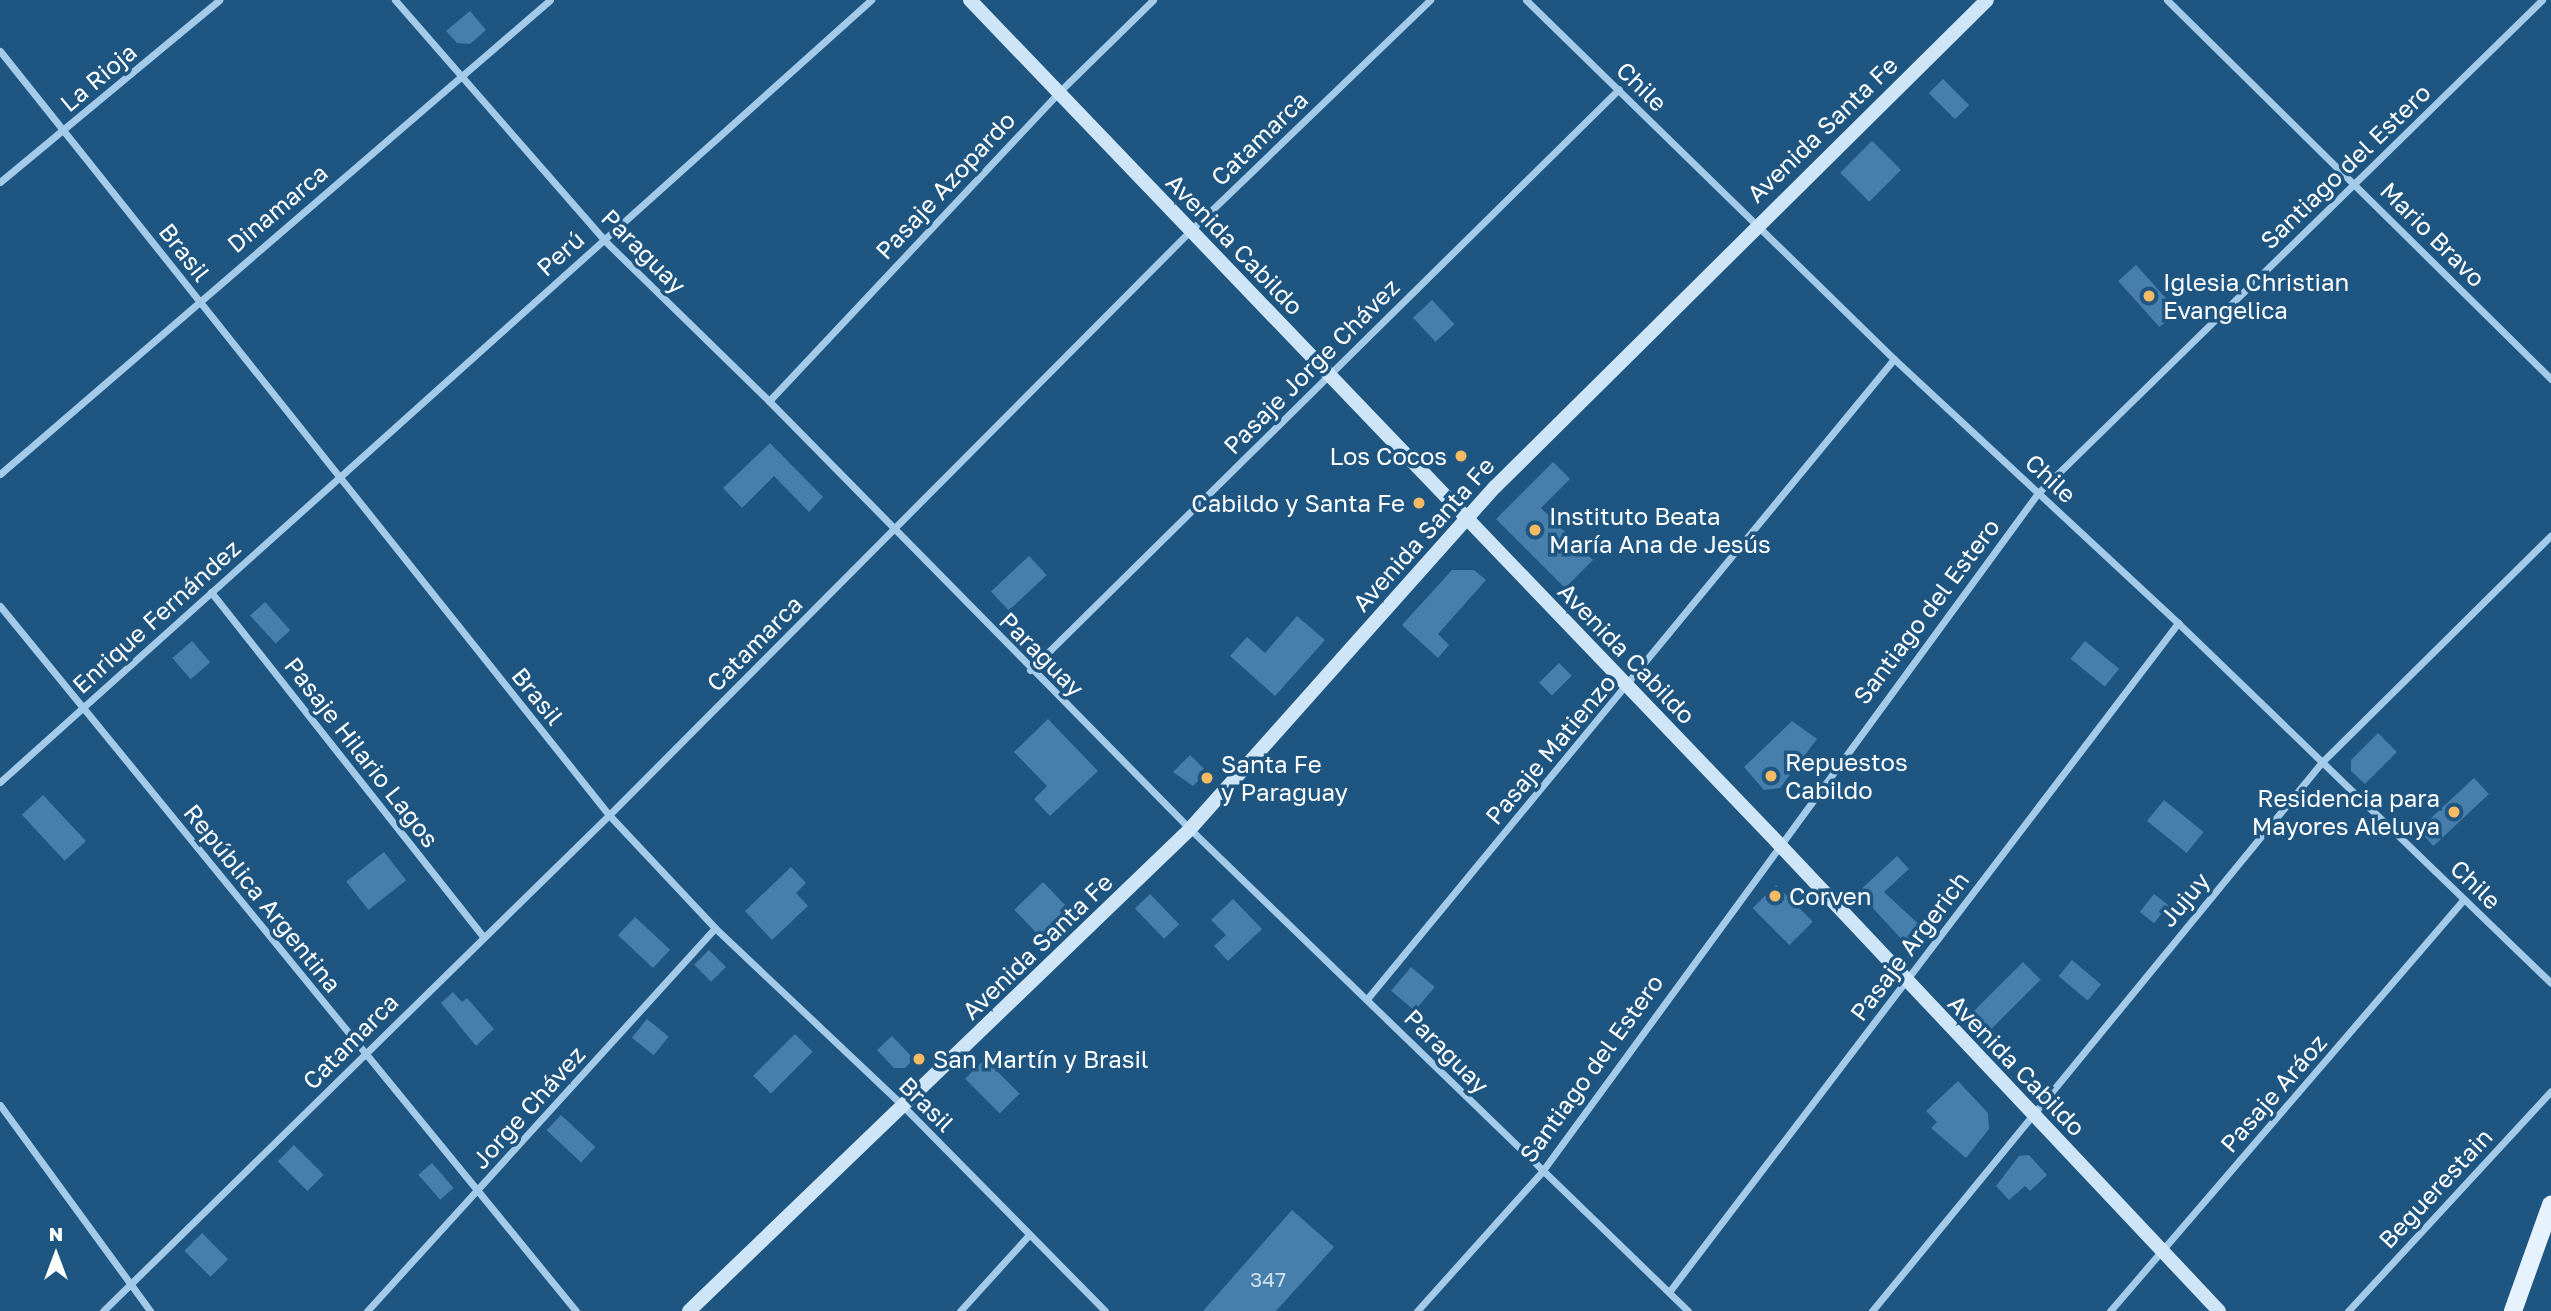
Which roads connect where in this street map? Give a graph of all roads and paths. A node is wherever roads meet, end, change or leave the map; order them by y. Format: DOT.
graph roads {
  1 [pos="219,0"];
  2 [pos="395,0"];
  3 [pos="550,0"];
  4 [pos="871,0"];
  5 [pos="970,0"];
  6 [pos="1153,0"];
  7 [pos="1430,0"];
  8 [pos="1526,0"];
  9 [pos="1987,0"];
  10 [pos="2167,0"];
  11 [pos="2542,0"];
  12 [pos="0,51"];
  13 [pos="460,78"];
  14 [pos="1619,89"];
  15 [pos="1058,93"];
  16 [pos="65,131"];
  17 [pos="0,182"];
  18 [pos="2354,184"];
  19 [pos="1757,225"];
  20 [pos="1191,230"];
  21 [pos="604,240"];
  22 [pos="199,300"];
  23 [pos="1894,359"];
  24 [pos="1330,375"];
  25 [pos="2551,379"];
  26 [pos="769,401"];
  27 [pos="0,474"];
  28 [pos="337,478"];
  29 [pos="2038,493"];
  30 [pos="1467,518"];
  31 [pos="894,530"];
  32 [pos="2551,535"];
  33 [pos="211,592"];
  34 [pos="0,606"];
  35 [pos="2178,623"];
  36 [pos="1030,670"];
  37 [pos="1628,686"];
  38 [pos="83,708"];
  39 [pos="2322,762"];
  40 [pos="0,782"];
  41 [pos="609,815"];
  42 [pos="1190,829"];
  43 [pos="1778,843"];
  44 [pos="2464,899"];
  45 [pos="715,928"];
  46 [pos="483,937"];
  47 [pos="1906,982"];
  48 [pos="2551,983"];
  49 [pos="1367,999"];
  50 [pos="366,1053"];
  51 [pos="2551,1091"];
  52 [pos="0,1105"];
  53 [pos="904,1107"];
  54 [pos="2032,1112"];
  55 [pos="1541,1172"];
  56 [pos="477,1191"];
  57 [pos="2551,1205"];
  58 [pos="1028,1236"];
  59 [pos="2162,1251"];
  60 [pos="131,1285"];
  61 [pos="1669,1292"];
  62 [pos="103,1311"];
  63 [pos="150,1311"];
  64 [pos="367,1311"];
  65 [pos="576,1311"];
  66 [pos="689,1311"];
  67 [pos="960,1311"];
  68 [pos="1105,1311"];
  69 [pos="1417,1311"];
  70 [pos="1688,1311"];
  71 [pos="1872,1311"];
  72 [pos="2110,1311"];
  73 [pos="2219,1311"];
  74 [pos="2348,1311"];
  75 [pos="2513,1311"];
  1 -- 16 [label="street, La Rioja"];
  2 -- 13 [label="street, Paraguay"];
  3 -- 13 [label="street, Dinamarca"];
  4 -- 21 [label="street, Perú"];
  5 -- 15 [label="street, Avenida Cabildo"];
  6 -- 15 [label="street, Pasaje Azopardo"];
  7 -- 20 [label="street, Catamarca"];
  8 -- 14 [label="street, Chile"];
  9 -- 19 [label="street, Avenida Santa Fe"];
  10 -- 18 [label="street, Mario Bravo"];
  11 -- 18 [label="street, Santiago del Estero"];
  12 -- 16 [label="street, Brasil"];
  13 -- 21 [label="street, Paraguay"];
  13 -- 22 [label="street, Dinamarca"];
  14 -- 19 [label="street, Chile"];
  14 -- 24 [label="street, Pasaje Jorge Chávez"];
  15 -- 20 [label="street, Avenida Cabildo"];
  15 -- 26 [label="street, Pasaje Azopardo"];
  16 -- 17 [label="street, La Rioja"];
  16 -- 22 [label="street, Brasil"];
  18 -- 25 [label="street, Mario Bravo"];
  18 -- 29 [label="street, Santiago del Estero"];
  19 -- 23 [label="street, Chile"];
  19 -- 30 [label="street, Avenida Santa Fe"];
  20 -- 24 [label="street, Avenida Cabildo"];
  20 -- 31 [label="street, Catamarca"];
  21 -- 26 [label="street, Paraguay"];
  21 -- 28 [label="street, Perú"];
  22 -- 27 [label="street, Dinamarca"];
  22 -- 28 [label="street, Brasil"];
  23 -- 29 [label="street, Chile"];
  23 -- 37 [label="street, Pasaje Matienzo"];
  24 -- 30 [label="street, Avenida Cabildo"];
  24 -- 36 [label="street, Pasaje Jorge Chávez"];
  26 -- 31 [label="street, Paraguay"];
  28 -- 33 [label="street, Enrique Fernández"];
  28 -- 41 [label="street, Brasil"];
  29 -- 35 [label="street, Chile"];
  29 -- 43 [label="street, Santiago del Estero"];
  30 -- 37 [label="street, Avenida Cabildo"];
  30 -- 42 [label="street, Avenida Santa Fe"];
  31 -- 36 [label="street, Paraguay"];
  31 -- 41 [label="street, Catamarca"];
  32 -- 39 [label="street, Jujuy"];
  33 -- 38 [label="street, Enrique Fernández"];
  33 -- 46 [label="street, Pasaje Hilario Lagos"];
  34 -- 38 [label="street, República Argentina"];
  35 -- 39 [label="street, Chile"];
  35 -- 47 [label="street, Pasaje Argerich"];
  36 -- 42 [label="street, Paraguay"];
  37 -- 43 [label="street, Avenida Cabildo"];
  37 -- 49 [label="street, Pasaje Matienzo"];
  38 -- 40 [label="street, Enrique Fernández"];
  38 -- 50 [label="street, República Argentina"];
  39 -- 44 [label="street, Chile"];
  39 -- 54 [label="street, Jujuy"];
  41 -- 45 [label="street, Brasil"];
  41 -- 46 [label="street, Catamarca"];
  42 -- 49 [label="street, Paraguay"];
  42 -- 53 [label="street, Avenida Santa Fe"];
  43 -- 47 [label="street, Avenida Cabildo"];
  43 -- 55 [label="street, Santiago del Estero"];
  44 -- 48 [label="street, Chile"];
  44 -- 59 [label="street, Pasaje Aráoz"];
  45 -- 53 [label="street, Brasil"];
  45 -- 56 [label="street, Jorge Chávez"];
  46 -- 50 [label="street, Catamarca"];
  47 -- 54 [label="street, Avenida Cabildo"];
  47 -- 61 [label="street, Pasaje Argerich"];
  49 -- 55 [label="street, Paraguay"];
  50 -- 56 [label="street, República Argentina"];
  50 -- 60 [label="street, Catamarca"];
  51 -- 74 [label="street, Beguerestain"];
  52 -- 60 [label="street"];
  53 -- 58 [label="street, Brasil"];
  53 -- 66 [label="street, Avenida Santa Fe"];
  54 -- 59 [label="street, Avenida Cabildo"];
  54 -- 71 [label="street, Jujuy"];
  55 -- 61 [label="street, Paraguay"];
  55 -- 69 [label="street, Santiago del Estero"];
  56 -- 64 [label="street, Jorge Chávez"];
  56 -- 65 [label="street, República Argentina"];
  57 -- 75 [label="main road"];
  58 -- 67 [label="street"];
  58 -- 68 [label="street, Brasil"];
  59 -- 72 [label="street, Pasaje Aráoz"];
  59 -- 73 [label="street, Avenida Cabildo"];
  60 -- 62 [label="street, Catamarca"];
  60 -- 63 [label="street"];
  61 -- 70 [label="street, Paraguay"];
}
